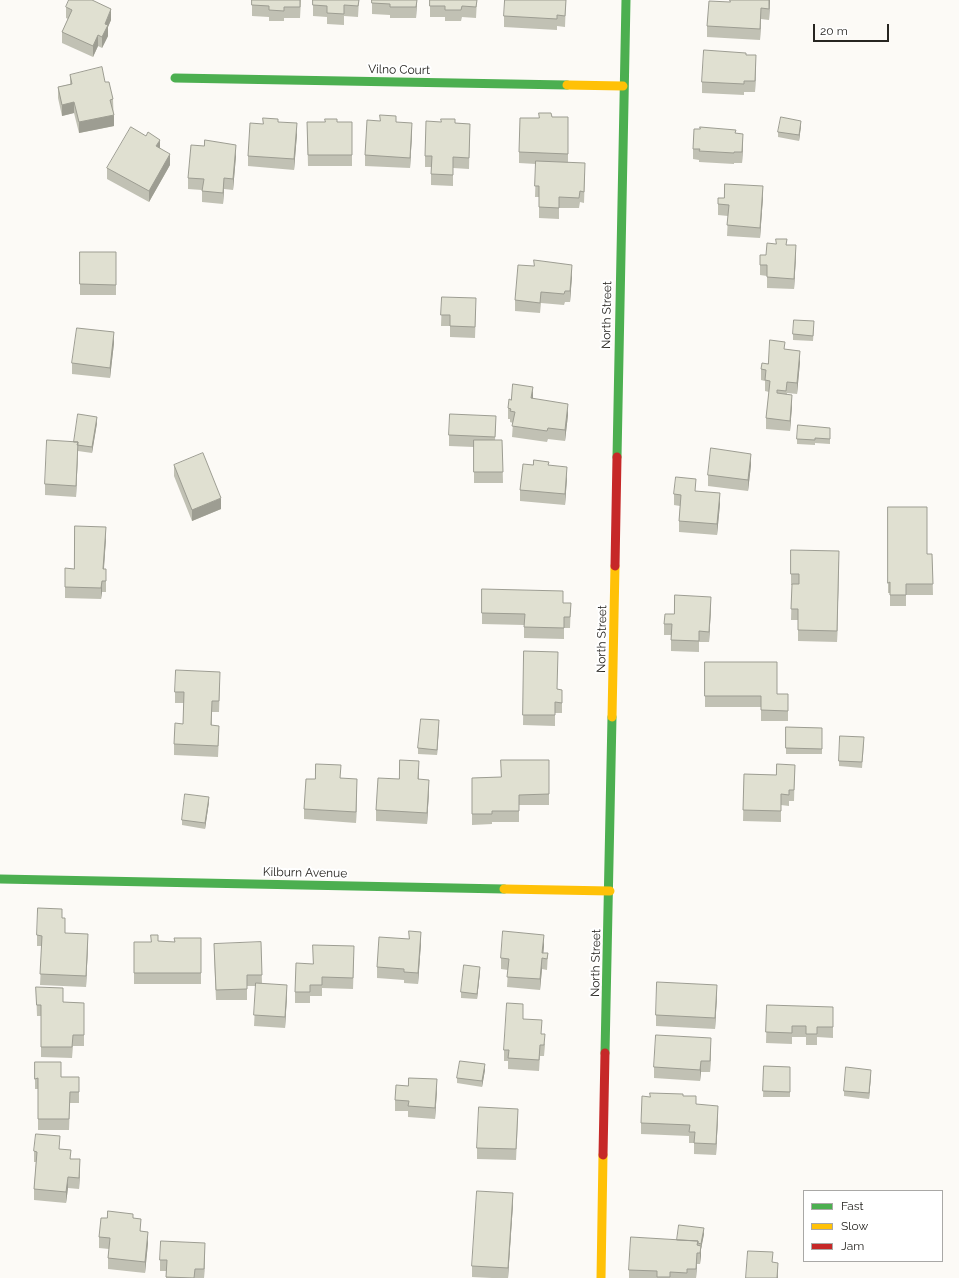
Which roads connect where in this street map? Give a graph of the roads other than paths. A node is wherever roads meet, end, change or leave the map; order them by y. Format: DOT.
graph roads {
  1 [pos="626,0"];
  2 [pos="175,78"];
  3 [pos="623,86"];
  4 [pos="0,879"];
  5 [pos="610,891"];
  6 [pos="602,1278"];
  1 -- 3 [label="street, North Street"];
  2 -- 3 [label="street, Vilno Court"];
  3 -- 5 [label="street, North Street"];
  4 -- 5 [label="street, Kilburn Avenue"];
  5 -- 6 [label="street, North Street"];
}
